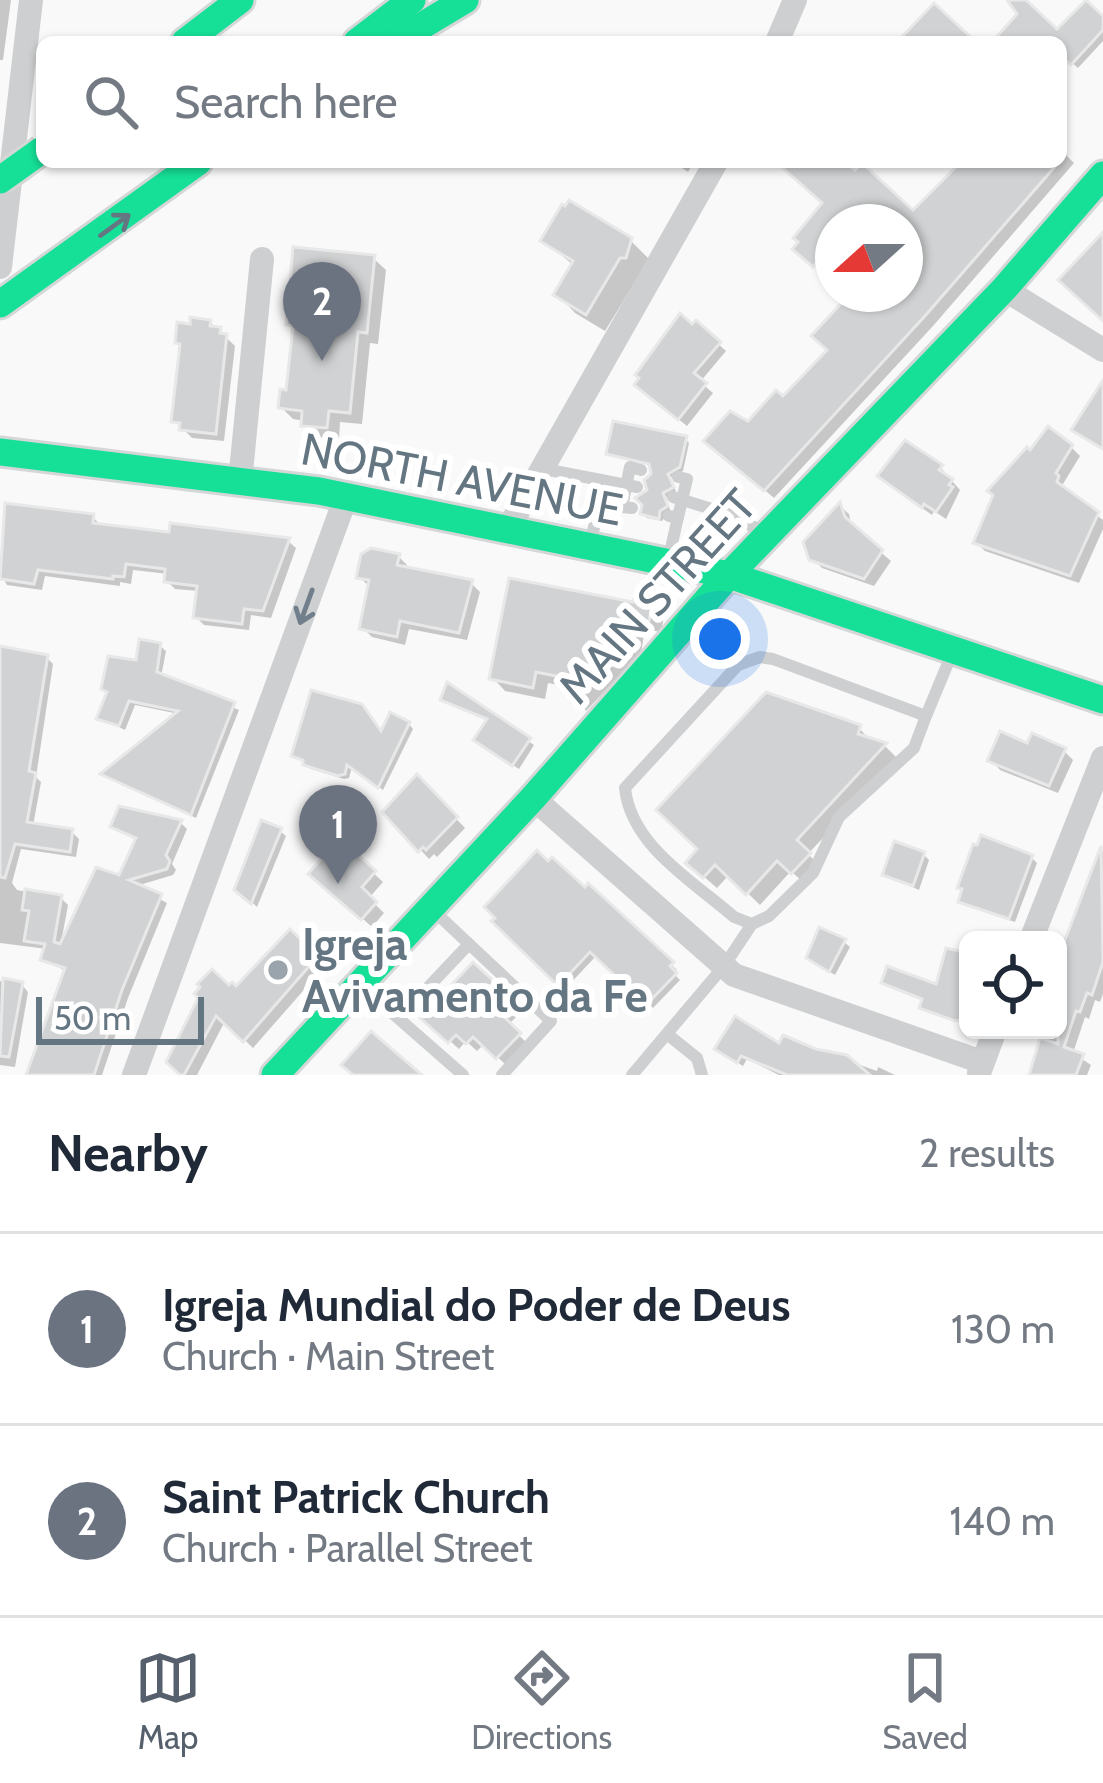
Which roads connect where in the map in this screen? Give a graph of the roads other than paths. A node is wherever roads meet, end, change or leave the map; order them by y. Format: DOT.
graph roads {
  1 [pos="31,0"];
  2 [pos="240,0"];
  3 [pos="412,0"];
  4 [pos="465,0"];
  5 [pos="795,0"];
  6 [pos="193,36"];
  7 [pos="365,36"];
  8 [pos="405,36"];
  9 [pos="780,36"];
  10 [pos="36,154"];
  11 [pos="190,168"];
  12 [pos="713,168"];
  13 [pos="1103,175"];
  14 [pos="0,180"];
  15 [pos="262,259"];
  16 [pos="0,267"];
  17 [pos="1004,289"];
  18 [pos="0,304"];
  19 [pos="1103,350"];
  20 [pos="0,452"];
  21 [pos="542,469"];
  22 [pos="640,470"];
  23 [pos="678,477"];
  24 [pos="604,481"];
  25 [pos="240,482"];
  26 [pos="632,486"];
  27 [pos="346,497"];
  28 [pos="678,498"];
  29 [pos="632,508"];
  30 [pos="508,529"];
  31 [pos="768,535"];
  32 [pos="589,545"];
  33 [pos="668,562"];
  34 [pos="729,575"];
  35 [pos="954,650"];
  36 [pos="1103,700"];
  37 [pos="926,716"];
  38 [pos="1103,758"];
  39 [pos="532,798"];
  40 [pos="430,908"];
  41 [pos="752,924"];
  42 [pos="1035,931"];
  43 [pos="469,944"];
  44 [pos="724,966"];
  45 [pos="360,984"];
  46 [pos="399,1018"];
  47 [pos="667,1034"];
  48 [pos="991,1039"];
  49 [pos="980,1068"];
  50 [pos="134,1075"];
  51 [pos="275,1075"];
  52 [pos="463,1075"];
  53 [pos="502,1075"];
  54 [pos="632,1075"];
  55 [pos="702,1075"];
  1 -- 16 [label="street"];
  2 -- 6 [label="main road"];
  3 -- 7 [label="main road"];
  4 -- 8 [label="main road"];
  5 -- 9 [label="street"];
  10 -- 14 [label="main road, bridge"];
  18 -- 11 [label="main road, one-way"];
  12 -- 21 [label="street"];
  13 -- 17 [label="main road, MAIN STREET"];
  15 -- 25 [label="street"];
  17 -- 19 [label="street"];
  17 -- 31 [label="main road, MAIN STREET"];
  20 -- 25 [label="main road, NORTH AVENUE"];
  21 -- 24 [label="lane"];
  21 -- 30 [label="street"];
  22 -- 26 [label="lane"];
  23 -- 28 [label="lane"];
  24 -- 26 [label="lane"];
  24 -- 32 [label="lane"];
  25 -- 27 [label="main road, NORTH AVENUE"];
  26 -- 29 [label="lane"];
  27 -- 30 [label="main road, NORTH AVENUE"];
  27 -- 50 [label="street, one-way"];
  28 -- 31 [label="lane"];
  28 -- 33 [label="lane"];
  30 -- 32 [label="main road, NORTH AVENUE"];
  31 -- 34 [label="main road, MAIN STREET"];
  32 -- 33 [label="main road, NORTH AVENUE"];
  33 -- 34 [label="main road, NORTH AVENUE"];
  34 -- 35 [label="main road, NORTH AVENUE"];
  34 -- 39 [label="main road, MAIN STREET"];
  35 -- 36 [label="main road, NORTH AVENUE"];
  35 -- 37 [label="lane"];
  37 -- 41 [label="lane"];
  37 -- 41 [label="lane"];
  38 -- 42 [label="street"];
  39 -- 40 [label="main road, MAIN STREET"];
  39 -- 44 [label="street"];
  40 -- 43 [label="lane"];
  40 -- 45 [label="main road, MAIN STREET"];
  41 -- 44 [label="lane"];
  43 -- 46 [label="lane"];
  43 -- 53 [label="lane"];
  44 -- 47 [label="lane"];
  44 -- 49 [label="street"];
  45 -- 46 [label="lane"];
  45 -- 51 [label="main road, MAIN STREET"];
  46 -- 52 [label="lane"];
  47 -- 54 [label="lane"];
  47 -- 55 [label="lane"];
  48 -- 49 [label="street"];
}
